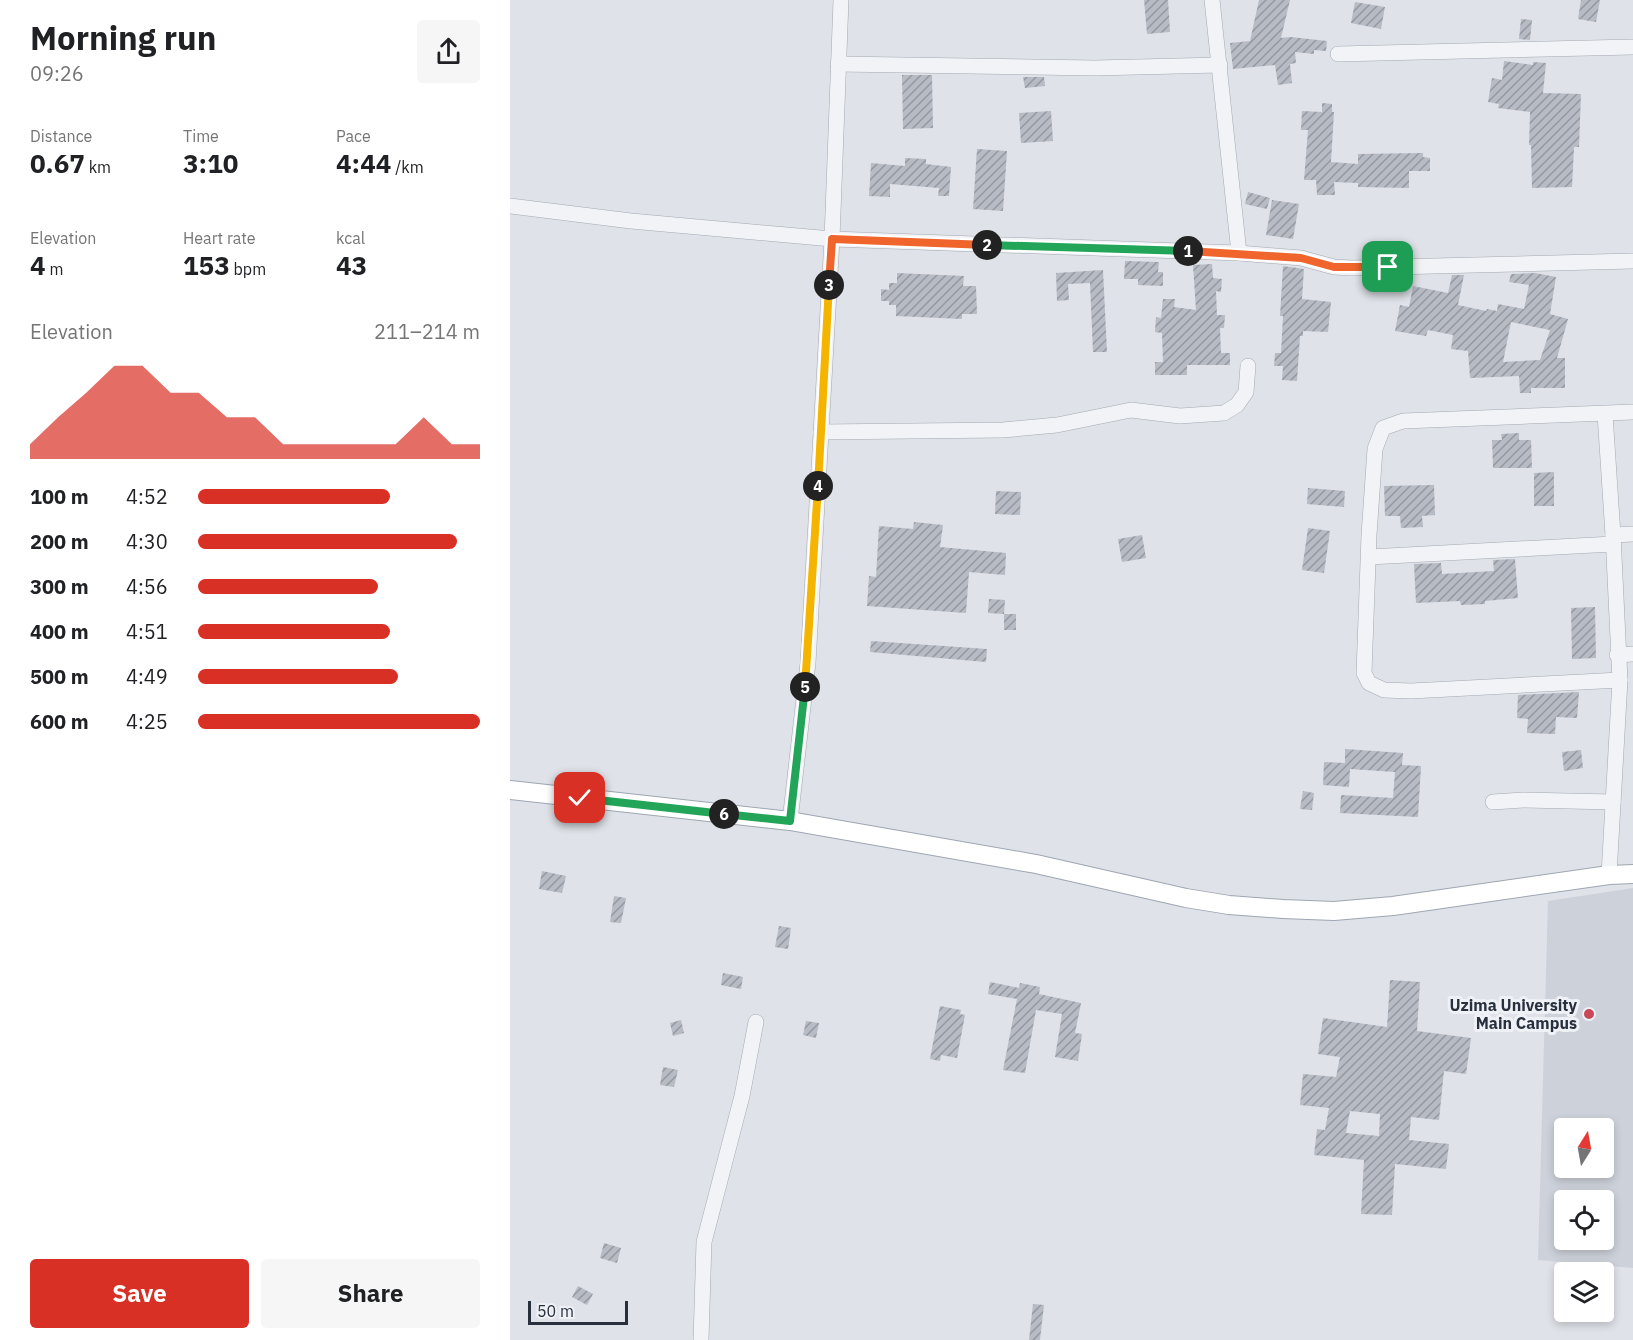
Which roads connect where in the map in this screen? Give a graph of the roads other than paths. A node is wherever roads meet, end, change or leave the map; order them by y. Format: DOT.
graph roads {
  1 [pos="841,0"];
  2 [pos="1212,0"];
  3 [pos="1633,47"];
  4 [pos="1338,54"];
  5 [pos="838,64"];
  6 [pos="1220,66"];
  7 [pos="510,206"];
  8 [pos="832,239"];
  9 [pos="1239,253"];
  10 [pos="1633,261"];
  11 [pos="1248,366"];
  12 [pos="1633,412"];
  13 [pos="1605,414"];
  14 [pos="821,432"];
  15 [pos="1633,534"];
  16 [pos="1613,540"];
  17 [pos="1369,557"];
  18 [pos="1625,654"];
  19 [pos="1620,680"];
  20 [pos="510,790"];
  21 [pos="1493,802"];
  22 [pos="1613,802"];
  23 [pos="790,821"];
  24 [pos="1633,874"];
  25 [pos="1609,875"];
  26 [pos="756,1022"];
  27 [pos="701,1340"];
  1 -- 5 [label="street"];
  2 -- 6 [label="street"];
  3 -- 4 [label="street"];
  5 -- 6 [label="street"];
  5 -- 8 [label="street"];
  6 -- 9 [label="street"];
  7 -- 8 [label="street"];
  8 -- 9 [label="street"];
  8 -- 14 [label="street"];
  9 -- 10 [label="street"];
  11 -- 14 [label="street"];
  12 -- 13 [label="street"];
  13 -- 16 [label="street"];
  13 -- 17 [label="street"];
  14 -- 23 [label="street"];
  15 -- 16 [label="street"];
  16 -- 17 [label="street"];
  16 -- 18 [label="street"];
  17 -- 19 [label="street"];
  18 -- 19 [label="street"];
  19 -- 22 [label="street"];
  20 -- 23 [label="main road"];
  21 -- 22 [label="street"];
  22 -- 25 [label="street"];
  23 -- 25 [label="main road"];
  24 -- 25 [label="main road"];
  26 -- 27 [label="street"];
}
